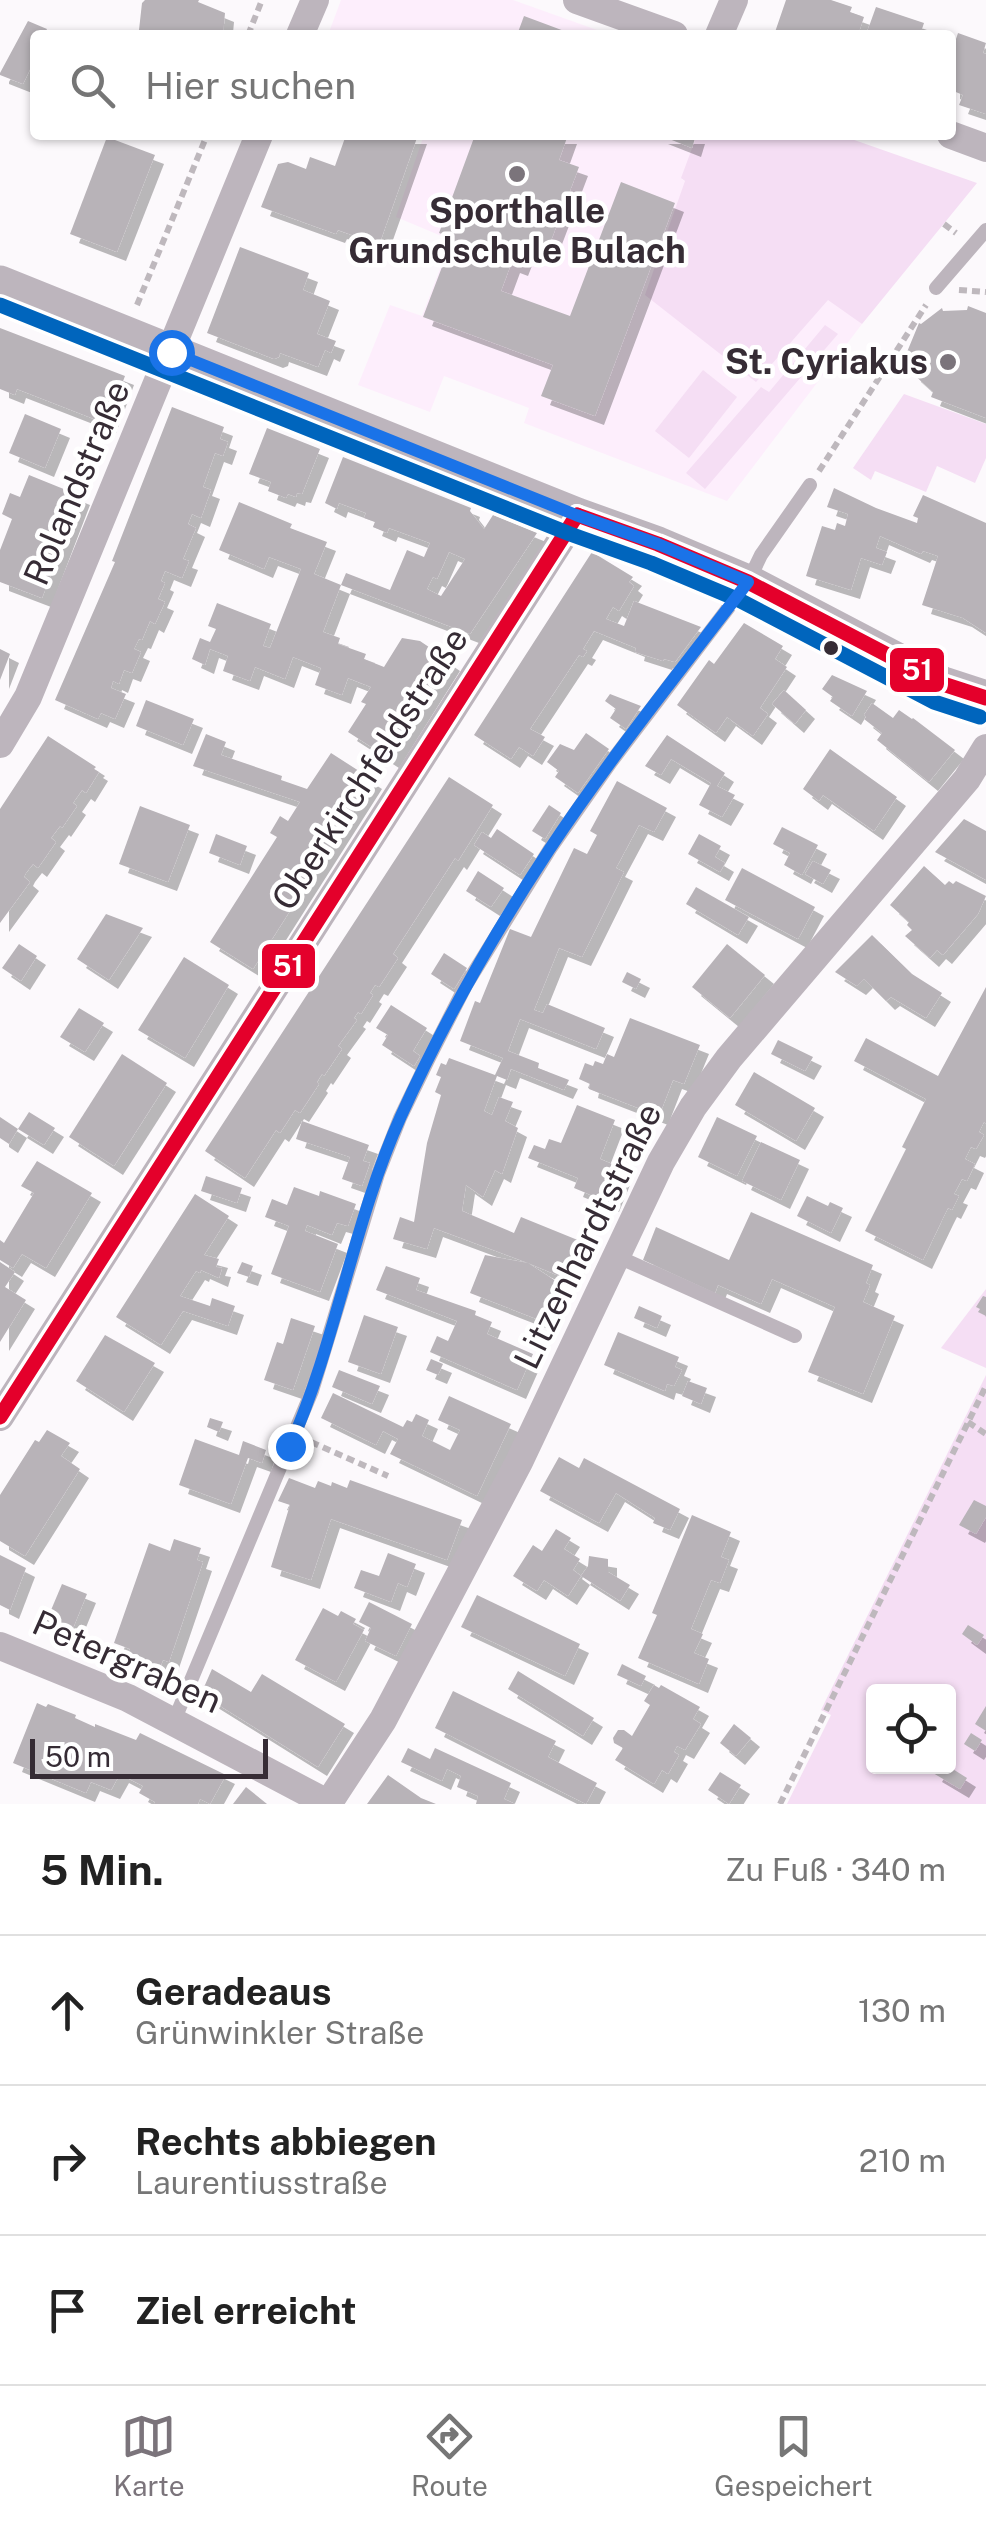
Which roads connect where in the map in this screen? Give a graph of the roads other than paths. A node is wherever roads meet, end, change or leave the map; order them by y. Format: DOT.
graph roads {
  1 [pos="314,0"];
  2 [pos="577,0"];
  3 [pos="734,0"];
  4 [pos="302,30"];
  5 [pos="660,30"];
  6 [pos="721,30"];
  7 [pos="956,137"];
  8 [pos="257,140"];
  9 [pos="986,148"];
  10 [pos="986,230"];
  11 [pos="0,283"];
  12 [pos="936,288"];
  13 [pos="171,352"];
  14 [pos="810,485"];
  15 [pos="576,515"];
  16 [pos="748,582"];
  17 [pos="986,698"];
  18 [pos="0,744"];
  19 [pos="986,748"];
  20 [pos="616,1256"];
  21 [pos="795,1336"];
  22 [pos="0,1418"];
  23 [pos="0,1646"];
  24 [pos="174,1721"];
  25 [pos="328,1804"];
  1 -- 4 [label="street"];
  2 -- 5 [label="street"];
  3 -- 6 [label="street"];
  7 -- 9 [label="street"];
  8 -- 13 [label="street, Rolandstraße"];
  10 -- 12 [label="lane"];
  11 -- 13 [label="street"];
  13 -- 15 [label="street"];
  13 -- 18 [label="street, Rolandstraße"];
  14 -- 16 [label="lane"];
  15 -- 16 [label="street"];
  15 -- 22 [label="street, Oberkirchfeldstraße"];
  16 -- 17 [label="street"];
  16 -- 24 [label="lane"];
  19 -- 20 [label="street, Litzenhardtstraße"];
  20 -- 21 [label="lane"];
  20 -- 25 [label="street, Litzenhardtstraße"];
  23 -- 24 [label="street, Petergraben"];
  24 -- 25 [label="street, Petergraben"];
}
